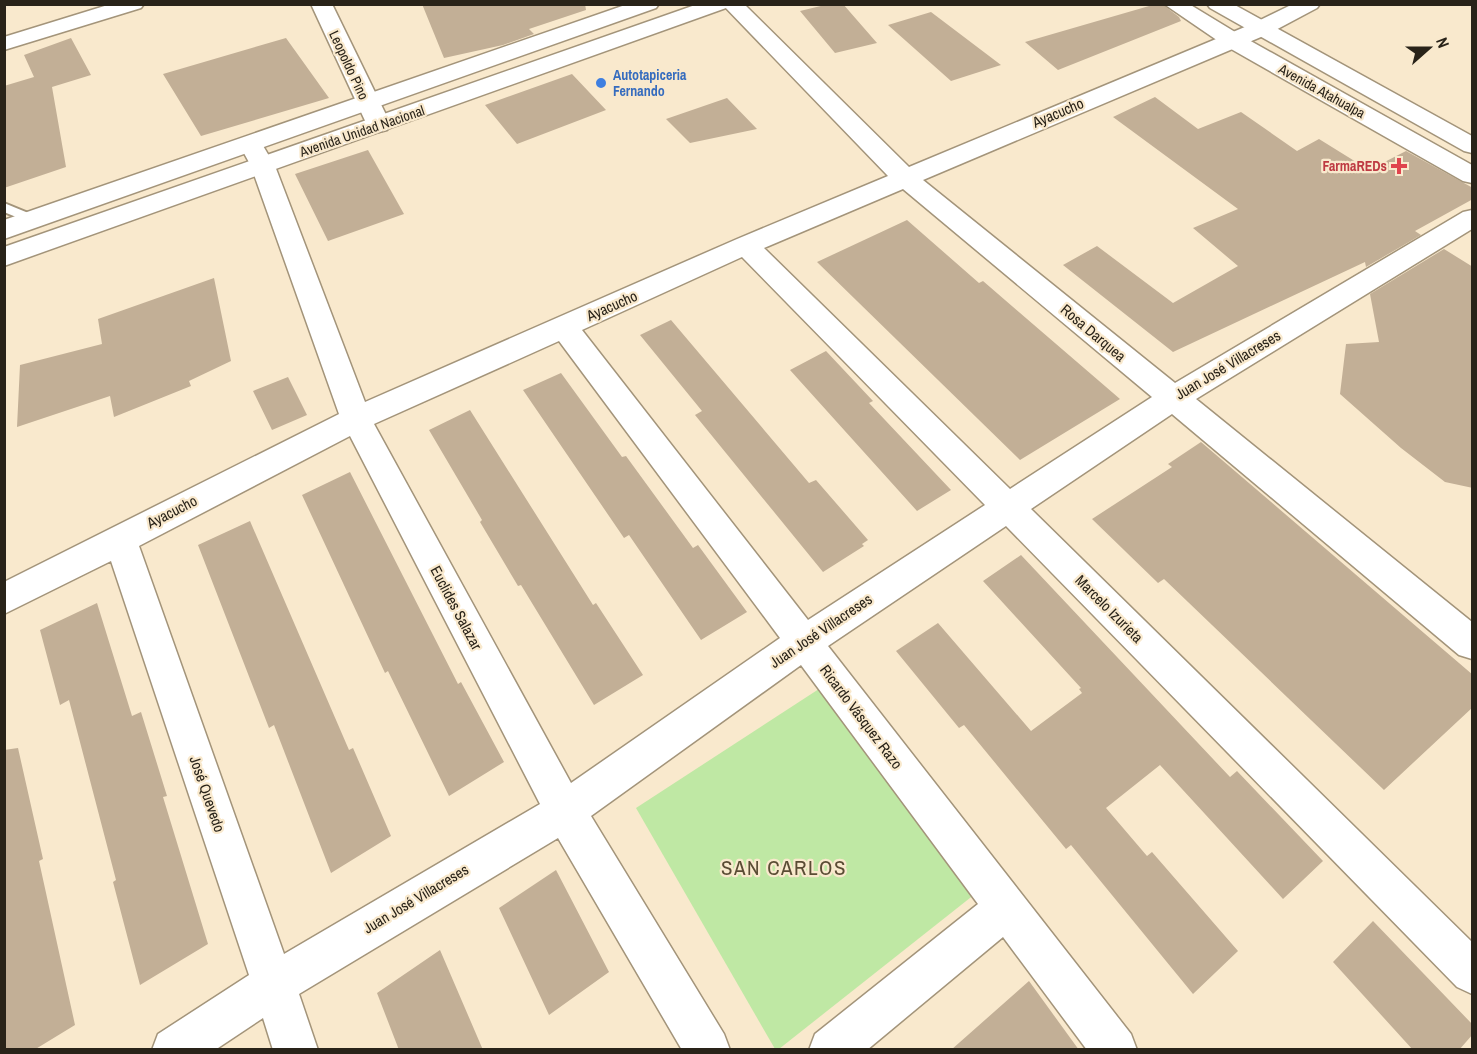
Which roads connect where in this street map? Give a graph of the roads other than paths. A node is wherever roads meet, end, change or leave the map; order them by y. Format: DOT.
graph roads {
  1 [pos="134,4"];
  2 [pos="321,4"];
  3 [pos="649,4"];
  4 [pos="719,4"];
  5 [pos="732,4"];
  6 [pos="1174,4"];
  7 [pos="1217,4"];
  8 [pos="1310,4"];
  9 [pos="1260,29"];
  10 [pos="1232,40"];
  11 [pos="4,44"];
  12 [pos="368,104"];
  13 [pos="379,125"];
  14 [pos="1473,147"];
  15 [pos="257,155"];
  16 [pos="1473,175"];
  17 [pos="904,177"];
  18 [pos="4,207"];
  19 [pos="1473,218"];
  20 [pos="33,220"];
  21 [pos="4,230"];
  22 [pos="746,245"];
  23 [pos="4,257"];
  24 [pos="564,327"];
  25 [pos="1172,399"];
  26 [pos="356,419"];
  27 [pos="1007,507"];
  28 [pos="120,538"];
  29 [pos="4,599"];
  30 [pos="804,642"];
  31 [pos="1473,643"];
  32 [pos="565,811"];
  33 [pos="1007,907"];
  34 [pos="1473,972"];
  35 [pos="273,985"];
  36 [pos="174,1050"];
  37 [pos="296,1050"];
  38 [pos="708,1050"];
  39 [pos="831,1050"];
  40 [pos="1115,1050"];
  1 -- 11 [label="street"];
  2 -- 12 [label="street, Leopoldo Pino"];
  3 -- 12 [label="street, Avenida Unidad Nacional"];
  4 -- 13 [label="street, Avenida Unidad Nacional"];
  5 -- 17 [label="street, Rosa Darquea"];
  6 -- 10 [label="street, Avenida Atahualpa"];
  7 -- 9 [label="street, Avenida Atahualpa"];
  8 -- 9 [label="street, Ayacucho"];
  9 -- 10 [label="street, Ayacucho"];
  9 -- 14 [label="street, Avenida Atahualpa"];
  10 -- 16 [label="street, Avenida Atahualpa"];
  10 -- 17 [label="street, Ayacucho"];
  12 -- 13 [label="street, Leopoldo Pino"];
  12 -- 15 [label="street, Avenida Unidad Nacional"];
  13 -- 15 [label="street, Avenida Unidad Nacional"];
  15 -- 20 [label="street, Avenida Unidad Nacional"];
  15 -- 23 [label="street, Avenida Unidad Nacional"];
  15 -- 26 [label="street, Euclides Salazar"];
  17 -- 22 [label="street, Ayacucho"];
  17 -- 25 [label="street, Rosa Darquea"];
  18 -- 20 [label="lane"];
  19 -- 25 [label="street, Juan José Villacreses"];
  20 -- 21 [label="street, Avenida Unidad Nacional"];
  22 -- 24 [label="street, Ayacucho"];
  22 -- 27 [label="street, Marcelo Izurieta"];
  24 -- 26 [label="street, Ayacucho"];
  24 -- 30 [label="street, Ricardo Vásquez Razo"];
  25 -- 27 [label="street, Juan José Villacreses"];
  25 -- 31 [label="street, Rosa Darquea"];
  26 -- 28 [label="street, Ayacucho"];
  26 -- 32 [label="street, Euclides Salazar"];
  27 -- 30 [label="street, Juan José Villacreses"];
  27 -- 34 [label="street, Marcelo Izurieta"];
  28 -- 29 [label="street, Ayacucho"];
  28 -- 35 [label="street, José Quevedo"];
  30 -- 32 [label="street, Juan José Villacreses"];
  30 -- 33 [label="street, Ricardo Vásquez Razo"];
  32 -- 35 [label="street, Juan José Villacreses"];
  32 -- 38 [label="street, Euclides Salazar"];
  33 -- 39 [label="street"];
  33 -- 40 [label="street, Ricardo Vásquez Razo"];
  35 -- 36 [label="street, Juan José Villacreses"];
  35 -- 37 [label="street, José Quevedo"];
}
